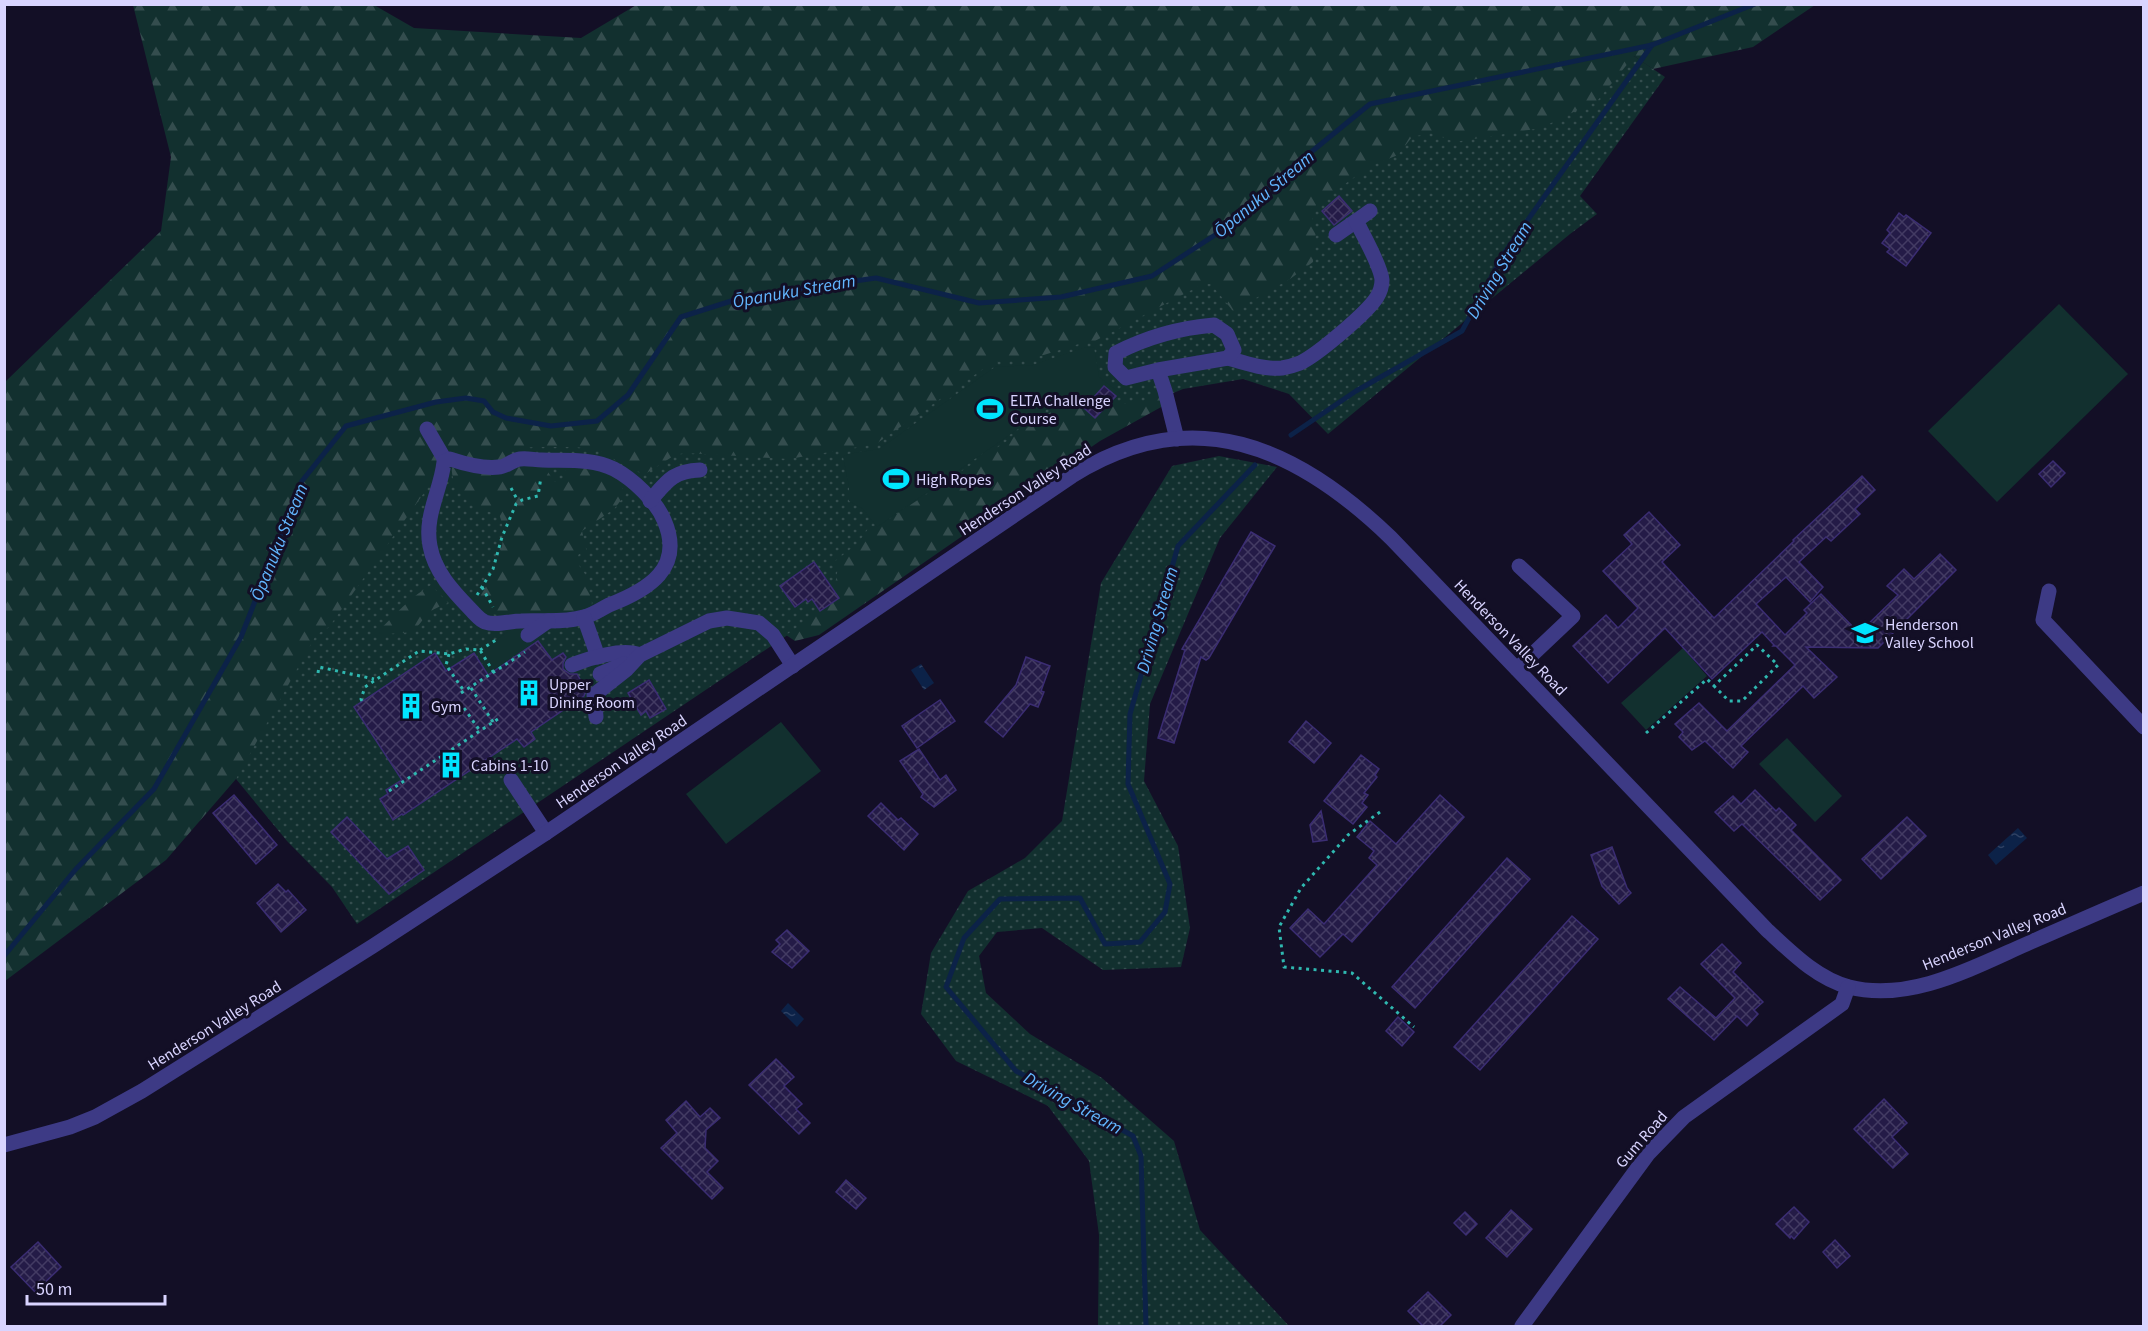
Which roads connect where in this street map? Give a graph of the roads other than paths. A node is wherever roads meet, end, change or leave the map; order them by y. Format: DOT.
graph roads {
  1 [pos="1370,211"];
  2 [pos="1356,221"];
  3 [pos="1335,235"];
  4 [pos="1228,358"];
  5 [pos="1158,370"];
  6 [pos="427,429"];
  7 [pos="1177,439"];
  8 [pos="445,460"];
  9 [pos="700,470"];
  10 [pos="650,501"];
  11 [pos="1519,566"];
  12 [pos="2049,591"];
  13 [pos="584,617"];
  14 [pos="548,621"];
  15 [pos="528,635"];
  16 [pos="640,655"];
  17 [pos="598,657"];
  18 [pos="572,665"];
  19 [pos="793,666"];
  20 [pos="1517,669"];
  21 [pos="600,675"];
  22 [pos="596,717"];
  23 [pos="2144,727"];
  24 [pos="511,780"];
  25 [pos="546,833"];
  26 [pos="2144,893"];
  27 [pos="1848,987"];
  28 [pos="4,1145"];
  29 [pos="1522,1326"];
  1 -- 2 [label="street"];
  2 -- 3 [label="street"];
  2 -- 4 [label="street"];
  4 -- 5 [label="street"];
  4 -- 5 [label="street"];
  5 -- 7 [label="street"];
  6 -- 8 [label="street"];
  7 -- 19 [label="street, Henderson Valley Road"];
  7 -- 20 [label="street, Henderson Valley Road"];
  8 -- 10 [label="street"];
  8 -- 14 [label="street"];
  9 -- 10 [label="street"];
  10 -- 13 [label="street"];
  11 -- 20 [label="street"];
  12 -- 23 [label="street"];
  13 -- 14 [label="street"];
  13 -- 17 [label="street"];
  14 -- 15 [label="street"];
  16 -- 17 [label="street"];
  16 -- 19 [label="street"];
  16 -- 21 [label="street"];
  16 -- 22 [label="street"];
  17 -- 18 [label="street"];
  19 -- 25 [label="street, Henderson Valley Road"];
  20 -- 27 [label="street, Henderson Valley Road"];
  24 -- 25 [label="street"];
  25 -- 28 [label="street, Henderson Valley Road"];
  26 -- 27 [label="street, Henderson Valley Road"];
  27 -- 29 [label="street, Gum Road"];
}
